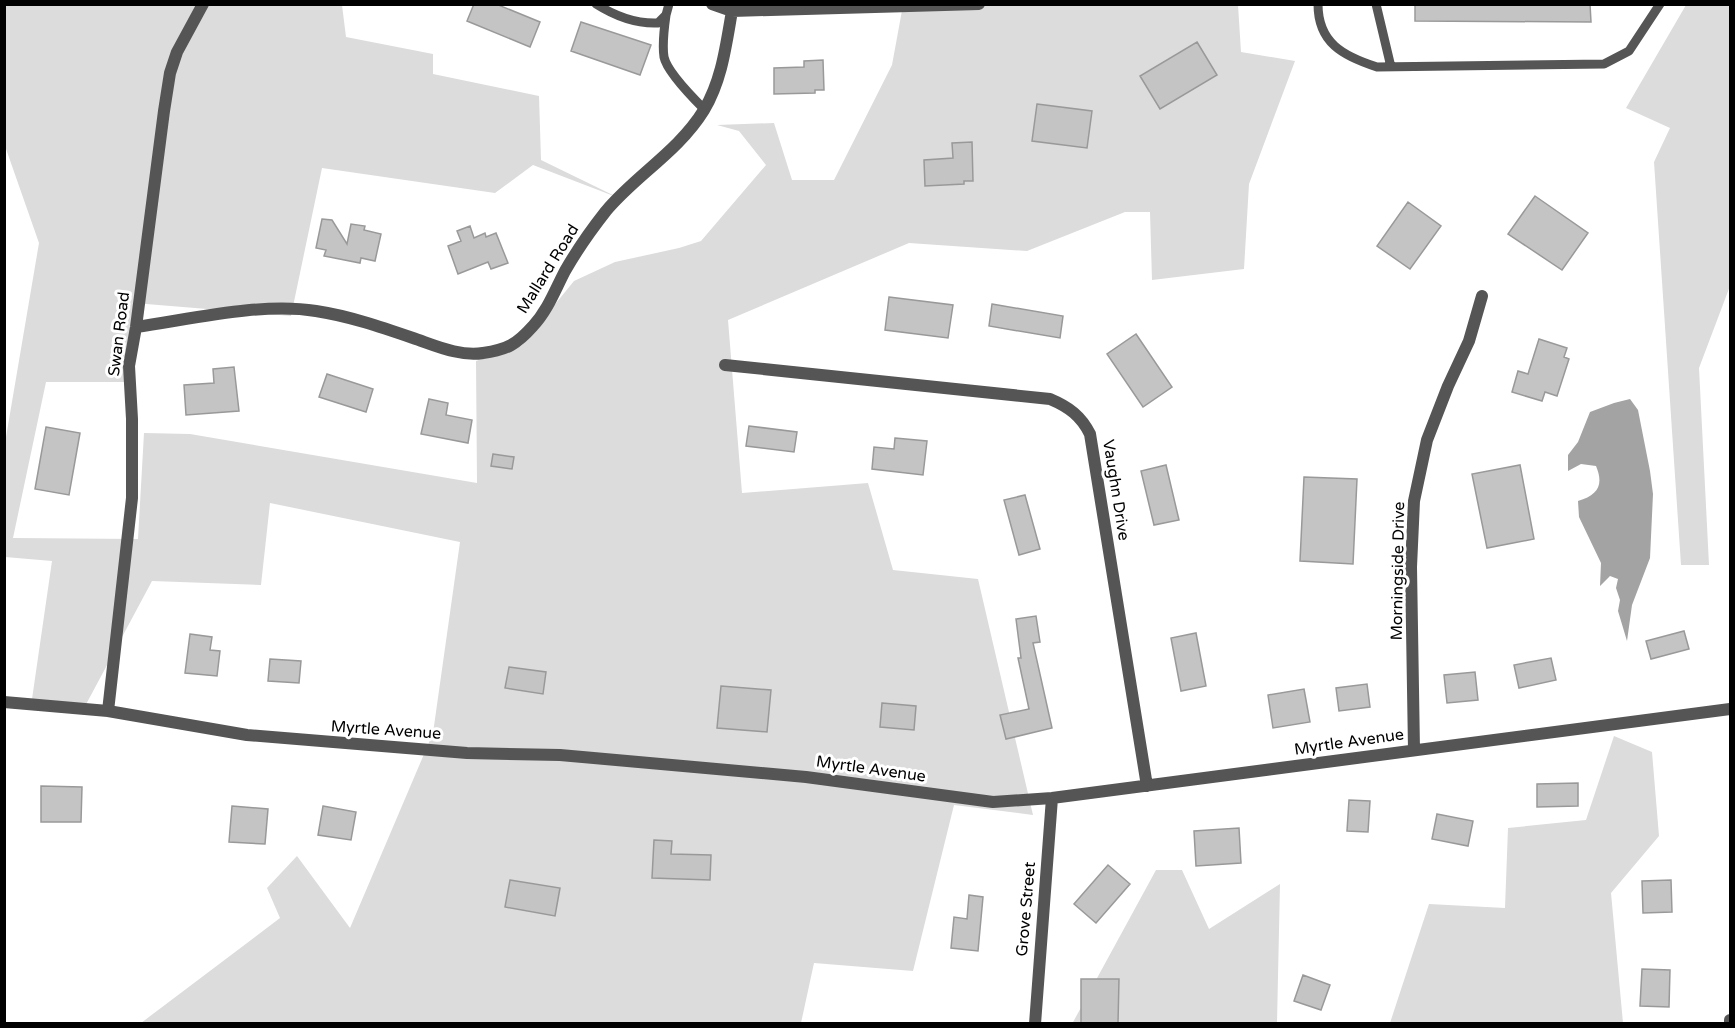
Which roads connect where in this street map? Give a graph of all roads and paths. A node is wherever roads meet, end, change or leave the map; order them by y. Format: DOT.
graph roads {
  1 [pos="203,4"];
  2 [pos="596,4"];
  3 [pos="669,4"];
  4 [pos="712,4"];
  5 [pos="979,4"];
  6 [pos="1318,4"];
  7 [pos="1377,4"];
  8 [pos="1660,4"];
  9 [pos="732,11"];
  10 [pos="666,15"];
  11 [pos="1391,67"];
  12 [pos="704,109"];
  13 [pos="1482,296"];
  14 [pos="136,327"];
  15 [pos="725,365"];
  16 [pos="5,706"];
  17 [pos="1731,709"];
  18 [pos="108,711"];
  19 [pos="1414,750"];
  20 [pos="1147,786"];
  21 [pos="1052,798"];
  22 [pos="1035,1023"];
  1 -- 14 [label="street, Swan Road"];
  2 -- 10 [label="lane"];
  3 -- 10 [label="lane"];
  4 -- 9 [label="street"];
  5 -- 9 [label="street"];
  6 -- 11 [label="lane"];
  7 -- 11 [label="lane"];
  8 -- 11 [label="lane"];
  9 -- 12 [label="street, Mallard Road"];
  10 -- 12 [label="lane"];
  12 -- 14 [label="street, Mallard Road"];
  13 -- 19 [label="street, Morningside Drive"];
  14 -- 18 [label="street, Swan Road"];
  15 -- 20 [label="street, Vaughn Drive"];
  16 -- 18 [label="street, Myrtle Avenue"];
  17 -- 19 [label="street, Myrtle Avenue"];
  18 -- 21 [label="street, Myrtle Avenue"];
  19 -- 20 [label="street, Myrtle Avenue"];
  20 -- 21 [label="street, Myrtle Avenue"];
  21 -- 22 [label="street, Grove Street"];
}
